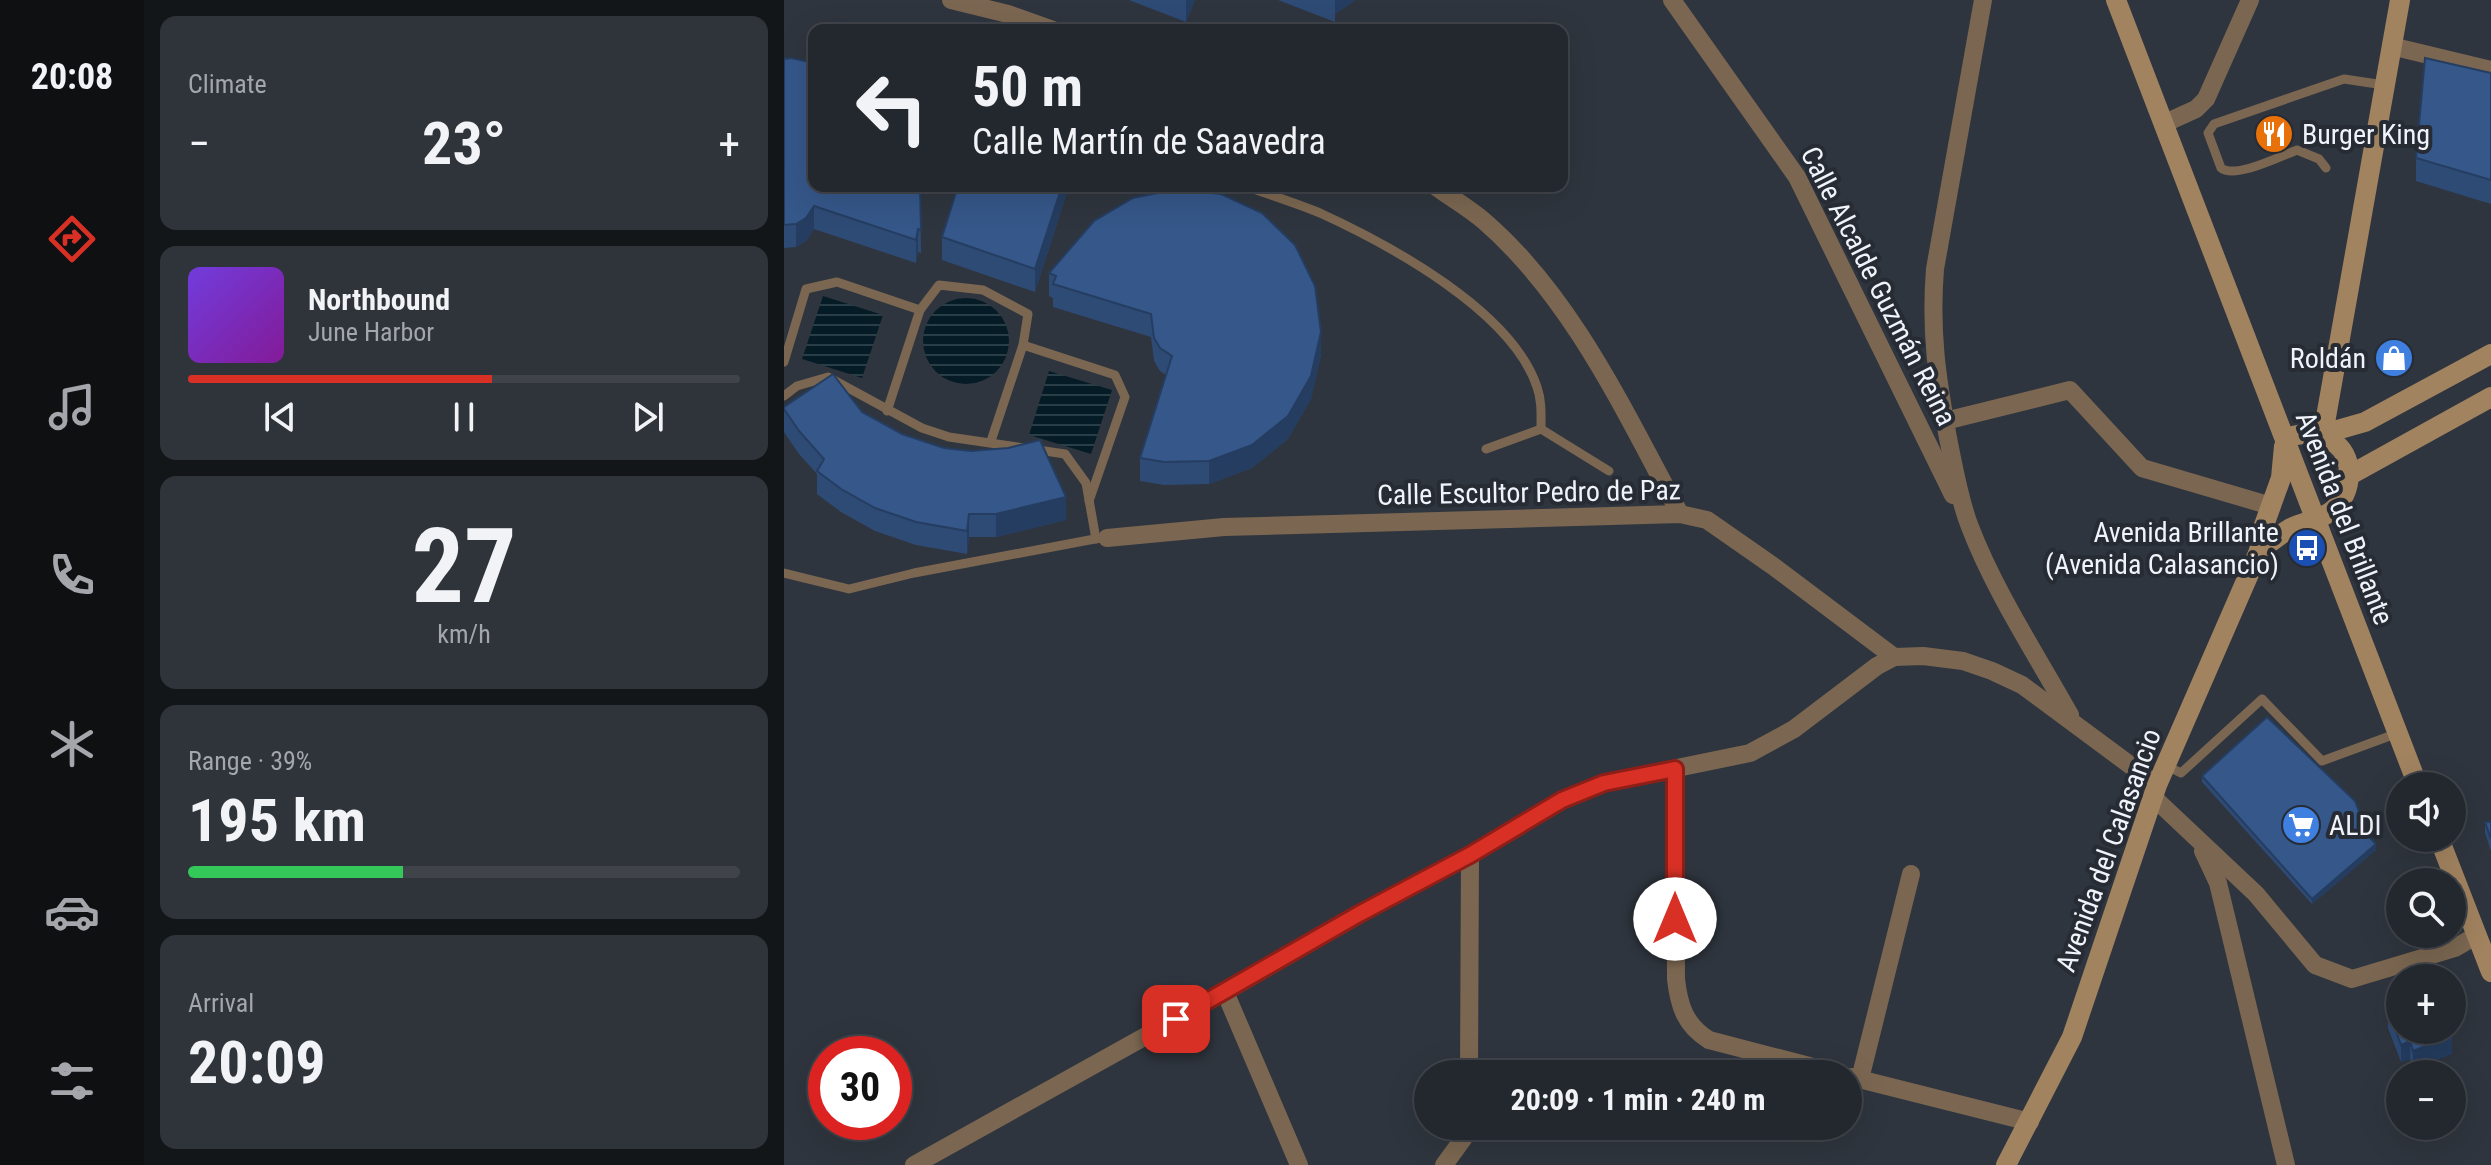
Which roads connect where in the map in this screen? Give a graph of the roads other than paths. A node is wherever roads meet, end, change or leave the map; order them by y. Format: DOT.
graph roads {
  1 [pos="951,0"];
  2 [pos="1672,0"];
  3 [pos="1983,0"];
  4 [pos="2116,0"];
  5 [pos="2250,0"];
  6 [pos="2400,0"];
  7 [pos="1003,7"];
  8 [pos="1040,24"];
  9 [pos="2391,46"];
  10 [pos="2491,70"];
  11 [pos="2384,85"];
  12 [pos="2163,124"];
  13 [pos="2326,168"];
  14 [pos="1262,192"];
  15 [pos="1443,192"];
  16 [pos="920,310"];
  17 [pos="1023,345"];
  18 [pos="2491,354"];
  19 [pos="784,362"];
  20 [pos="1920,385"];
  21 [pos="784,396"];
  22 [pos="2491,397"];
  23 [pos="887,411"];
  24 [pos="1945,421"];
  25 [pos="1541,429"];
  26 [pos="2323,434"];
  27 [pos="2285,438"];
  28 [pos="991,441"];
  29 [pos="1486,449"];
  30 [pos="1609,471"];
  31 [pos="2350,475"];
  32 [pos="1089,501"];
  33 [pos="2271,506"];
  34 [pos="1680,514"];
  35 [pos="2314,519"];
  36 [pos="1970,526"];
  37 [pos="1102,538"];
  38 [pos="2259,551"];
  39 [pos="784,573"];
  40 [pos="1894,657"];
  41 [pos="2073,721"];
  42 [pos="2398,733"];
  43 [pos="2166,765"];
  44 [pos="1675,769"];
  45 [pos="2413,772"];
  46 [pos="2155,791"];
  47 [pos="2199,843"];
  48 [pos="2446,852"];
  49 [pos="1470,855"];
  50 [pos="1911,874"];
  51 [pos="2484,934"];
  52 [pos="2491,972"];
  53 [pos="1225,992"];
  54 [pos="1469,1060"];
  55 [pos="1786,1060"];
  56 [pos="1859,1060"];
  57 [pos="1862,1079"];
  58 [pos="2030,1122"];
  59 [pos="1462,1140"];
  60 [pos="922,1163"];
  61 [pos="1299,1165"];
  62 [pos="1444,1165"];
  63 [pos="2006,1165"];
  64 [pos="2286,1165"];
  1 -- 7 [label="street"];
  2 -- 20 [label="street, Calle Alcalde Guzmán Reina"];
  3 -- 20 [label="street"];
  4 -- 12 [label="street, Avenida del Brillante"];
  5 -- 12 [label="street"];
  6 -- 9 [label="street"];
  7 -- 8 [label="street"];
  9 -- 10 [label="street"];
  9 -- 11 [label="street"];
  11 -- 13 [label="lane"];
  11 -- 26 [label="street"];
  12 -- 27 [label="street, Avenida del Brillante"];
  14 -- 25 [label="lane"];
  15 -- 34 [label="street"];
  16 -- 17 [label="lane"];
  16 -- 19 [label="lane"];
  16 -- 23 [label="lane"];
  17 -- 28 [label="lane"];
  17 -- 32 [label="lane"];
  18 -- 26 [label="street"];
  20 -- 24 [label="street"];
  20 -- 36 [label="street, Calle Alcalde Guzmán Reina"];
  21 -- 23 [label="lane"];
  22 -- 31 [label="street"];
  23 -- 28 [label="lane"];
  24 -- 33 [label="street"];
  24 -- 36 [label="street"];
  25 -- 29 [label="lane"];
  25 -- 30 [label="lane"];
  26 -- 27 [label="street"];
  26 -- 31 [label="street"];
  27 -- 33 [label="street, Avenida del Calasancio"];
  27 -- 35 [label="street, Avenida del Brillante"];
  28 -- 32 [label="lane"];
  31 -- 35 [label="street"];
  32 -- 37 [label="lane"];
  33 -- 38 [label="street, Avenida del Calasancio"];
  34 -- 37 [label="street, Calle Escultor Pedro de Paz"];
  34 -- 40 [label="street, Calle Escultor Pedro de Paz"];
  35 -- 38 [label="street"];
  35 -- 42 [label="street, Avenida del Brillante"];
  36 -- 41 [label="street"];
  37 -- 39 [label="lane"];
  38 -- 43 [label="street, Avenida del Calasancio"];
  40 -- 41 [label="street"];
  40 -- 44 [label="street"];
  41 -- 46 [label="street"];
  42 -- 43 [label="lane"];
  42 -- 45 [label="street, Avenida del Brillante"];
  43 -- 46 [label="street, Avenida del Calasancio"];
  44 -- 49 [label="street"];
  44 -- 55 [label="street"];
  46 -- 47 [label="street"];
  46 -- 58 [label="street, Avenida del Calasancio"];
  47 -- 51 [label="street"];
  47 -- 64 [label="street"];
  48 -- 51 [label="street"];
  49 -- 53 [label="street"];
  49 -- 54 [label="street"];
  50 -- 56 [label="street"];
  51 -- 52 [label="street"];
  53 -- 60 [label="street"];
  53 -- 61 [label="street"];
  57 -- 58 [label="street"];
  58 -- 63 [label="street, Avenida del Calasancio"];
  59 -- 62 [label="street"];
}
